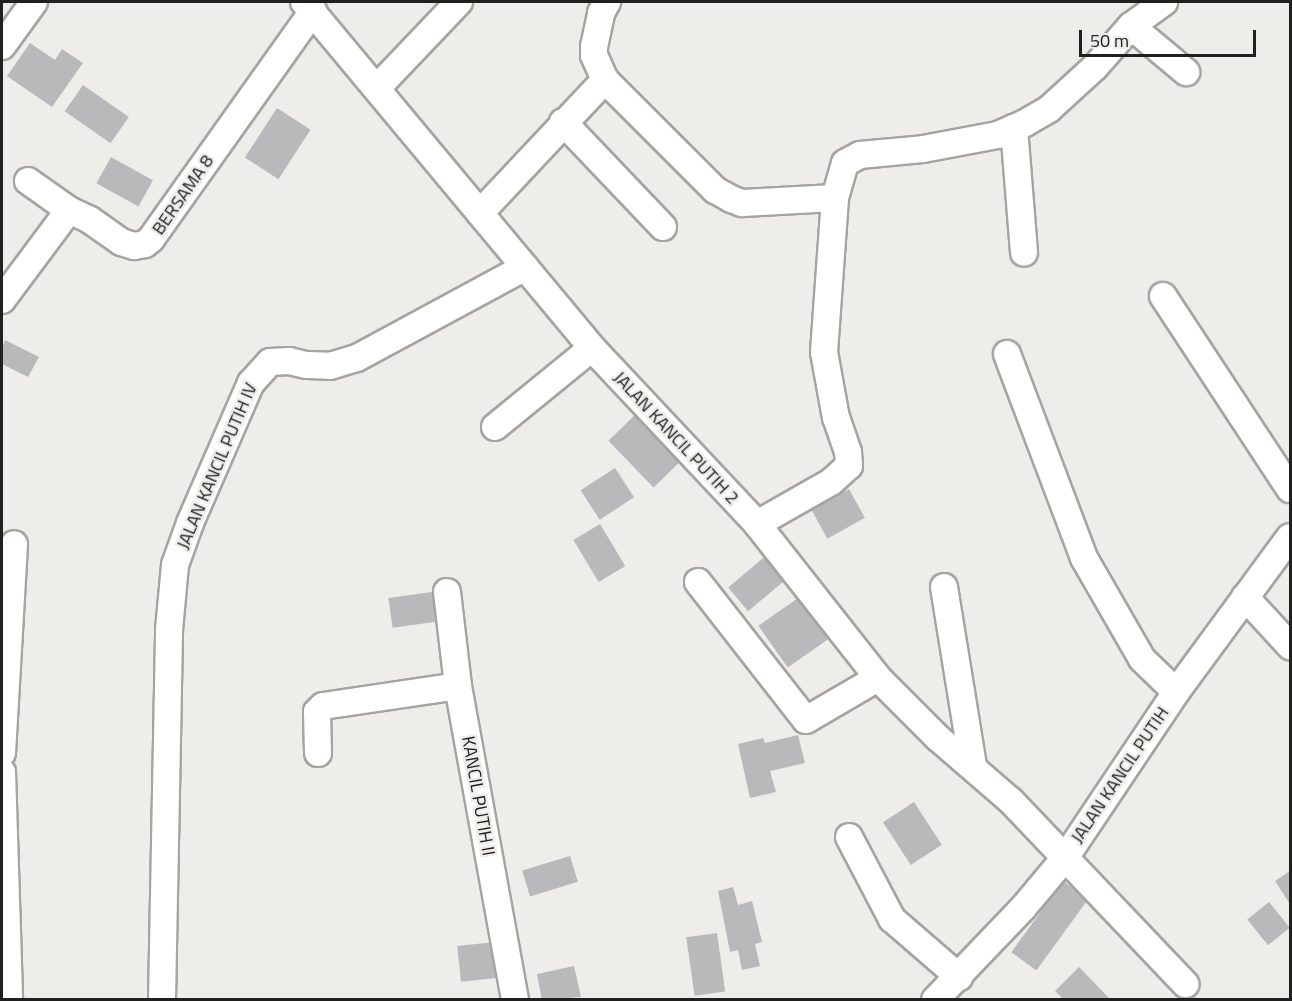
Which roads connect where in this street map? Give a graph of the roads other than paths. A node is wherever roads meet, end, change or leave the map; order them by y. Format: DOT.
graph roads {
  1 [pos="33,2"];
  2 [pos="459,2"];
  3 [pos="607,2"];
  4 [pos="1164,2"];
  5 [pos="309,6"];
  6 [pos="1131,27"];
  7 [pos="2,46"];
  8 [pos="1186,72"];
  9 [pos="605,80"];
  10 [pos="377,88"];
  11 [pos="563,122"];
  12 [pos="1014,128"];
  13 [pos="28,180"];
  14 [pos="835,198"];
  15 [pos="69,210"];
  16 [pos="480,213"];
  17 [pos="663,227"];
  18 [pos="1024,253"];
  19 [pos="525,267"];
  20 [pos="1163,296"];
  21 [pos="2,300"];
  22 [pos="592,348"];
  23 [pos="1006,354"];
  24 [pos="495,427"];
  25 [pos="1290,489"];
  26 [pos="757,524"];
  27 [pos="1290,537"];
  28 [pos="14,544"];
  29 [pos="698,582"];
  30 [pos="944,587"];
  31 [pos="447,592"];
  32 [pos="1245,597"];
  33 [pos="1290,646"];
  34 [pos="878,678"];
  35 [pos="458,686"];
  36 [pos="1176,692"];
  37 [pos="2,753"];
  38 [pos="318,753"];
  39 [pos="974,767"];
  40 [pos="2,772"];
  41 [pos="849,837"];
  42 [pos="1065,858"];
  43 [pos="959,977"];
  44 [pos="1185,984"];
  45 [pos="9,999"];
  46 [pos="162,999"];
  47 [pos="515,999"];
  48 [pos="935,999"];
  1 -- 7 [label="street"];
  2 -- 10 [label="street"];
  3 -- 9 [label="street"];
  4 -- 6 [label="street"];
  5 -- 10 [label="street, JALAN KANCIL PUTIH 2"];
  5 -- 15 [label="street, BERSAMA 8"];
  6 -- 8 [label="street"];
  6 -- 12 [label="street"];
  9 -- 11 [label="street"];
  9 -- 14 [label="street"];
  10 -- 16 [label="street, JALAN KANCIL PUTIH 2"];
  11 -- 16 [label="street"];
  11 -- 17 [label="street"];
  12 -- 14 [label="street"];
  12 -- 18 [label="street"];
  13 -- 15 [label="street"];
  14 -- 26 [label="street"];
  15 -- 21 [label="street"];
  16 -- 19 [label="street, JALAN KANCIL PUTIH 2"];
  19 -- 22 [label="street, JALAN KANCIL PUTIH 2"];
  19 -- 46 [label="street, JALAN KANCIL PUTIH IV"];
  20 -- 25 [label="street"];
  22 -- 24 [label="street"];
  22 -- 26 [label="street, JALAN KANCIL PUTIH 2"];
  23 -- 36 [label="street"];
  26 -- 34 [label="street, JALAN KANCIL PUTIH 2"];
  27 -- 32 [label="street, JALAN KANCIL PUTIH"];
  28 -- 37 [label="street"];
  29 -- 34 [label="street"];
  30 -- 39 [label="street"];
  31 -- 35 [label="street, KANCIL PUTIH II"];
  32 -- 33 [label="street"];
  32 -- 36 [label="street, JALAN KANCIL PUTIH"];
  34 -- 39 [label="street, JALAN KANCIL PUTIH 2"];
  35 -- 38 [label="street"];
  35 -- 47 [label="street, KANCIL PUTIH II"];
  36 -- 42 [label="street, JALAN KANCIL PUTIH"];
  39 -- 42 [label="street, JALAN KANCIL PUTIH 2"];
  40 -- 45 [label="street"];
  41 -- 43 [label="street"];
  42 -- 43 [label="street, JALAN KANCIL PUTIH"];
  42 -- 44 [label="street, JALAN KANCIL PUTIH 2"];
  43 -- 48 [label="street, JALAN KANCIL PUTIH"];
}
